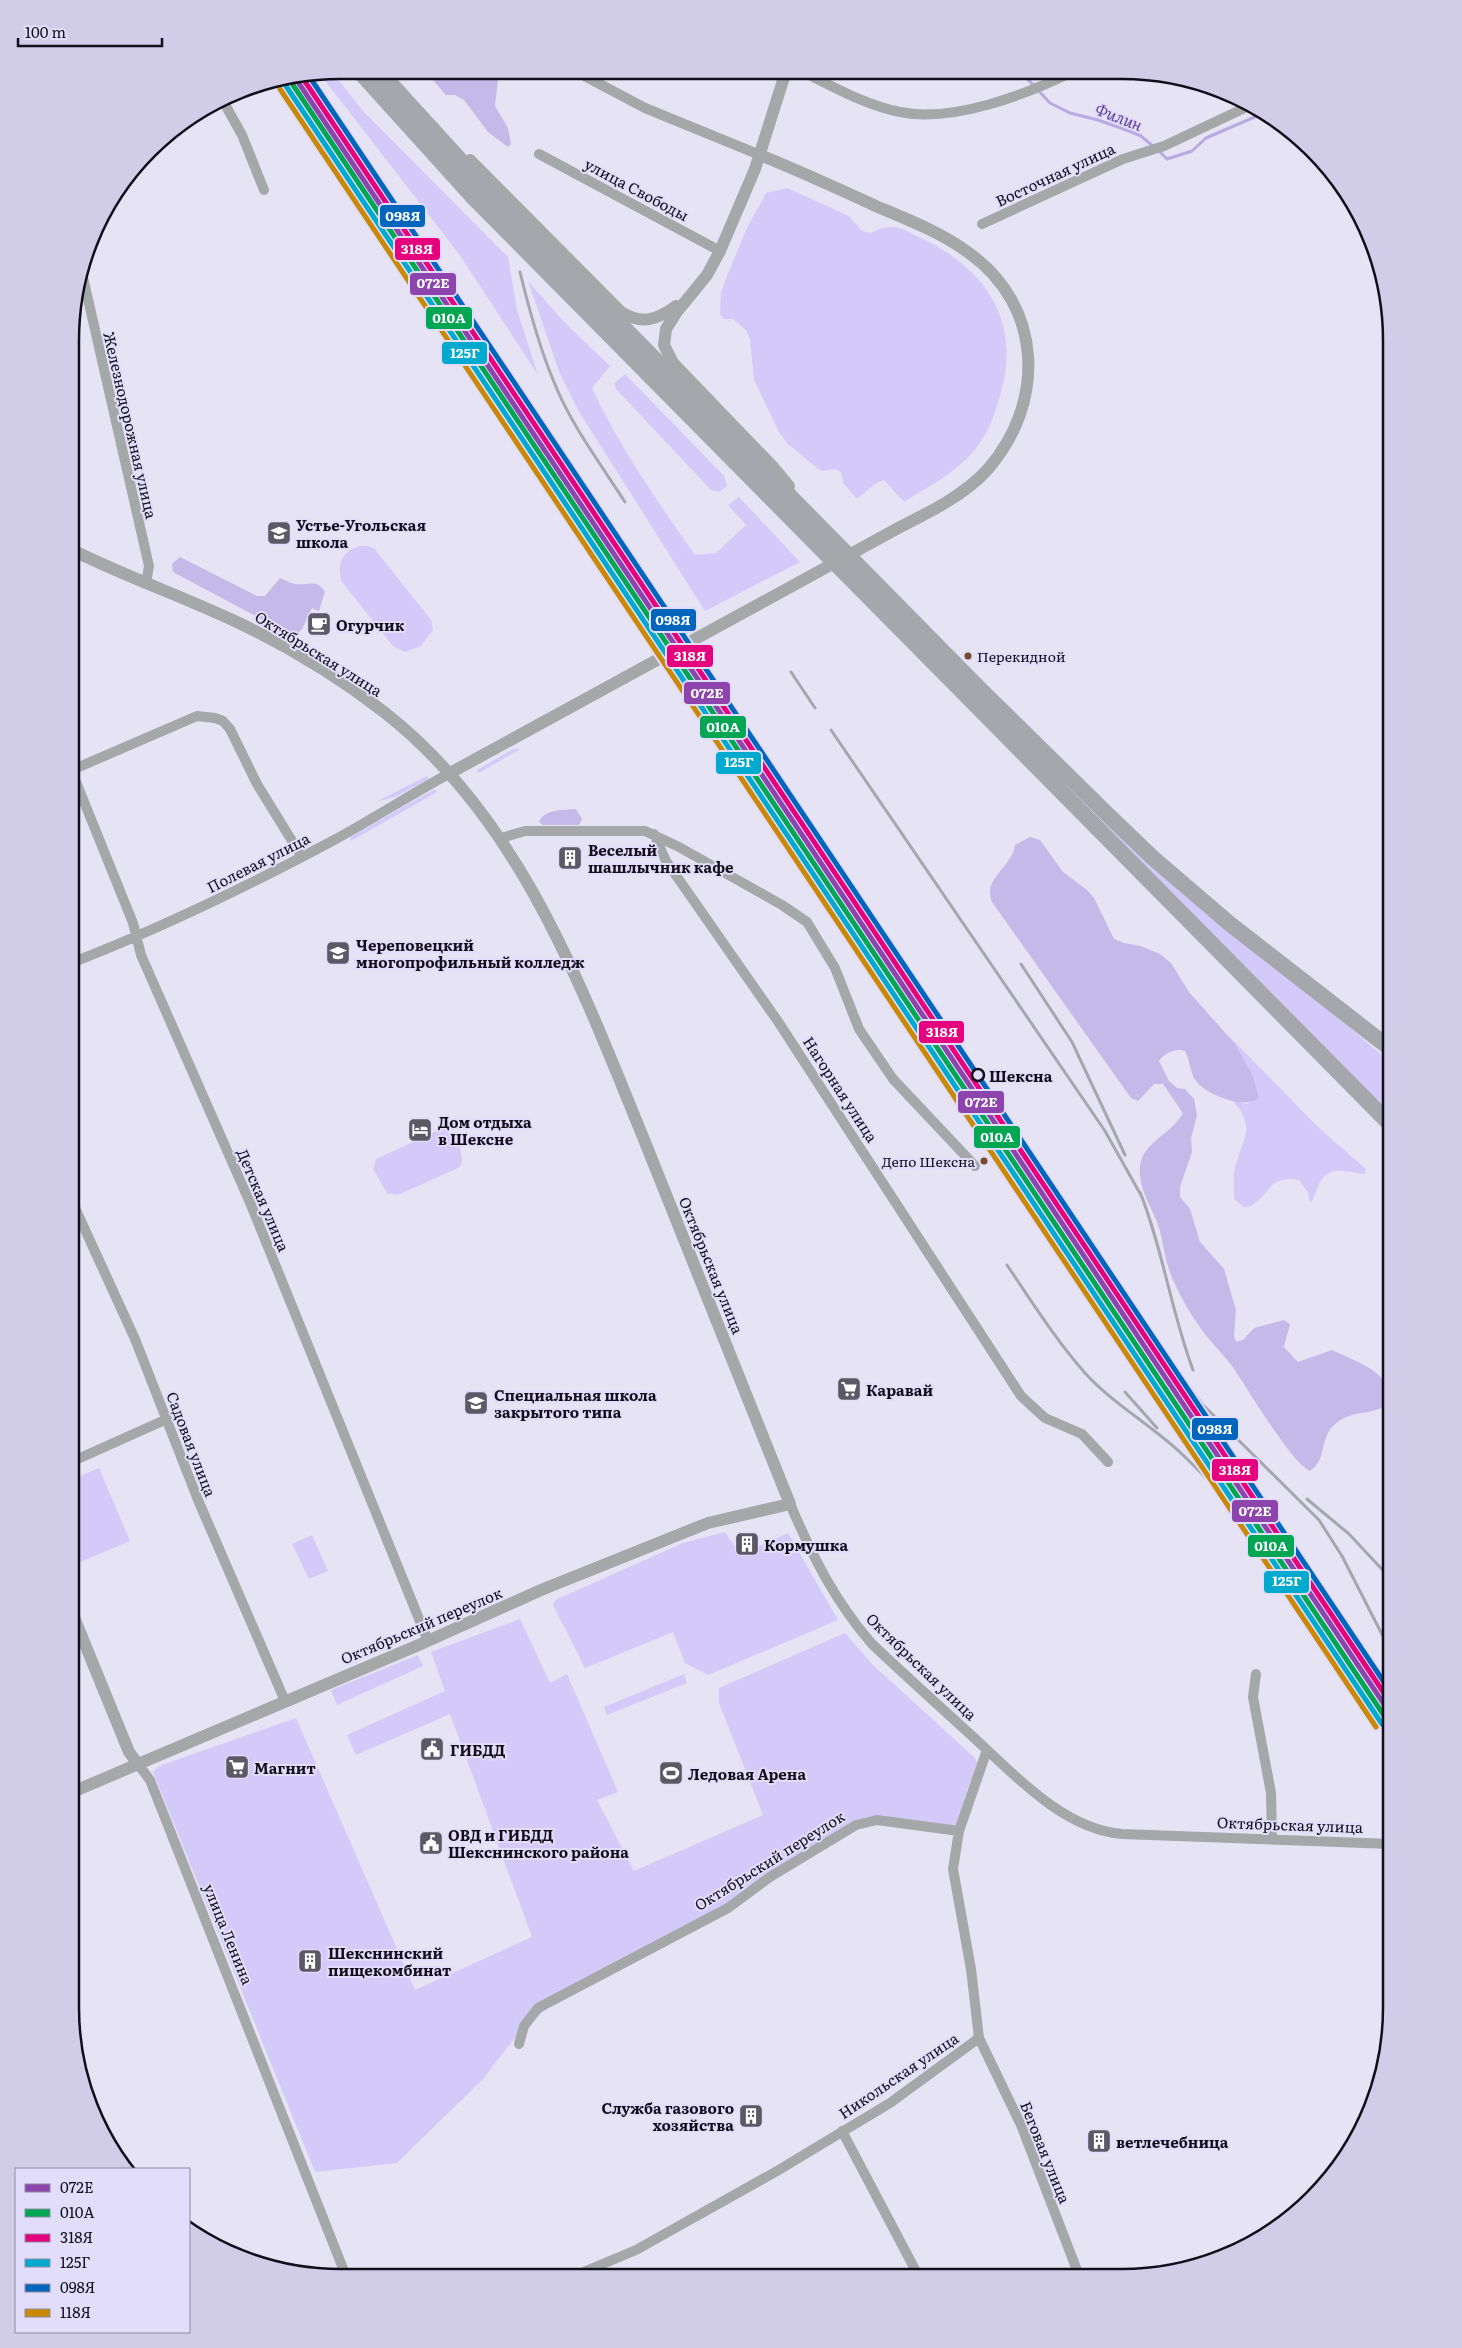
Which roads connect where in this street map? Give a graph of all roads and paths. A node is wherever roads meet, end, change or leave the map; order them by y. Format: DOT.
graph roads {
  1 [pos="366,79"];
  2 [pos="388,79"];
  3 [pos="389,79"];
  4 [pos="589,79"];
  5 [pos="784,79"];
  6 [pos="818,79"];
  7 [pos="1058,79"];
  8 [pos="226,105"];
  9 [pos="1243,109"];
  10 [pos="539,154"];
  11 [pos="760,155"];
  12 [pos="264,190"];
  13 [pos="982,224"];
  14 [pos="720,251"];
  15 [pos="85,285"];
  16 [pos="690,296"];
  17 [pos="822,528"];
  18 [pos="79,553"];
  19 [pos="146,583"];
  20 [pos="79,768"];
  21 [pos="450,773"];
  22 [pos="79,789"];
  23 [pos="654,834"];
  24 [pos="501,838"];
  25 [pos="302,857"];
  26 [pos="137,936"];
  27 [pos="79,960"];
  28 [pos="1312,987"];
  29 [pos="1383,1043"];
  30 [pos="1383,1050"];
  31 [pos="1344,1079"];
  32 [pos="1383,1112"];
  33 [pos="1383,1117"];
  34 [pos="975,1166"];
  35 [pos="79,1216"];
  36 [pos="167,1419"];
  37 [pos="79,1458"];
  38 [pos="1108,1462"];
  39 [pos="790,1504"];
  40 [pos="79,1631"];
  41 [pos="428,1641"];
  42 [pos="1256,1674"];
  43 [pos="285,1701"];
  44 [pos="988,1750"];
  45 [pos="138,1764"];
  46 [pos="79,1789"];
  47 [pos="959,1831"];
  48 [pos="1272,1839"];
  49 [pos="1383,1844"];
  50 [pos="979,2038"];
  51 [pos="520,2044"];
  52 [pos="842,2131"];
  53 [pos="343,2269"];
  54 [pos="598,2269"];
  55 [pos="915,2269"];
  56 [pos="1077,2269"];
  1 -- 31 [label="highway"];
  2 -- 17 [label="highway"];
  3 -- 16 [label="street"];
  4 -- 11 [label="street"];
  5 -- 11 [label="street"];
  6 -- 7 [label="street"];
  8 -- 12 [label="street"];
  9 -- 13 [label="street, Восточная улица"];
  10 -- 14 [label="street, улица Свободы"];
  11 -- 14 [label="street"];
  11 -- 21 [label="street, bridge"];
  14 -- 16 [label="street"];
  15 -- 19 [label="street, Железнодорожная улица"];
  16 -- 17 [label="street"];
  17 -- 28 [label="highway"];
  18 -- 19 [label="street, Октябрьская улица"];
  19 -- 21 [label="street, Октябрьская улица"];
  20 -- 25 [label="street"];
  21 -- 24 [label="street, Октябрьская улица"];
  21 -- 25 [label="street, Полевая улица"];
  22 -- 26 [label="street, Детская улица"];
  23 -- 24 [label="street"];
  23 -- 34 [label="street"];
  23 -- 38 [label="street, Нагорная улица"];
  24 -- 39 [label="street, Октябрьская улица"];
  25 -- 26 [label="street, Полевая улица"];
  26 -- 27 [label="street, Полевая улица"];
  26 -- 41 [label="street, Детская улица"];
  28 -- 29 [label="highway"];
  28 -- 30 [label="highway"];
  31 -- 32 [label="highway"];
  31 -- 33 [label="highway"];
  35 -- 36 [label="street, Садовая улица"];
  36 -- 37 [label="street"];
  36 -- 43 [label="street, Садовая улица"];
  39 -- 41 [label="street, Октябрьский переулок"];
  39 -- 44 [label="street, Октябрьская улица"];
  40 -- 45 [label="street, улица Ленина"];
  41 -- 43 [label="street, Октябрьский переулок"];
  42 -- 48 [label="street"];
  43 -- 45 [label="street, Октябрьский переулок"];
  44 -- 47 [label="street, Никольская улица"];
  44 -- 48 [label="street, Октябрьская улица"];
  45 -- 46 [label="street, Октябрьский переулок"];
  45 -- 53 [label="street, улица Ленина"];
  47 -- 50 [label="street, Никольская улица"];
  47 -- 51 [label="street, Октябрьский переулок"];
  48 -- 49 [label="street, Октябрьская улица"];
  50 -- 52 [label="street, Никольская улица"];
  50 -- 56 [label="street, Беговая улица"];
  52 -- 54 [label="street, Никольская улица"];
  52 -- 55 [label="street"];
}
